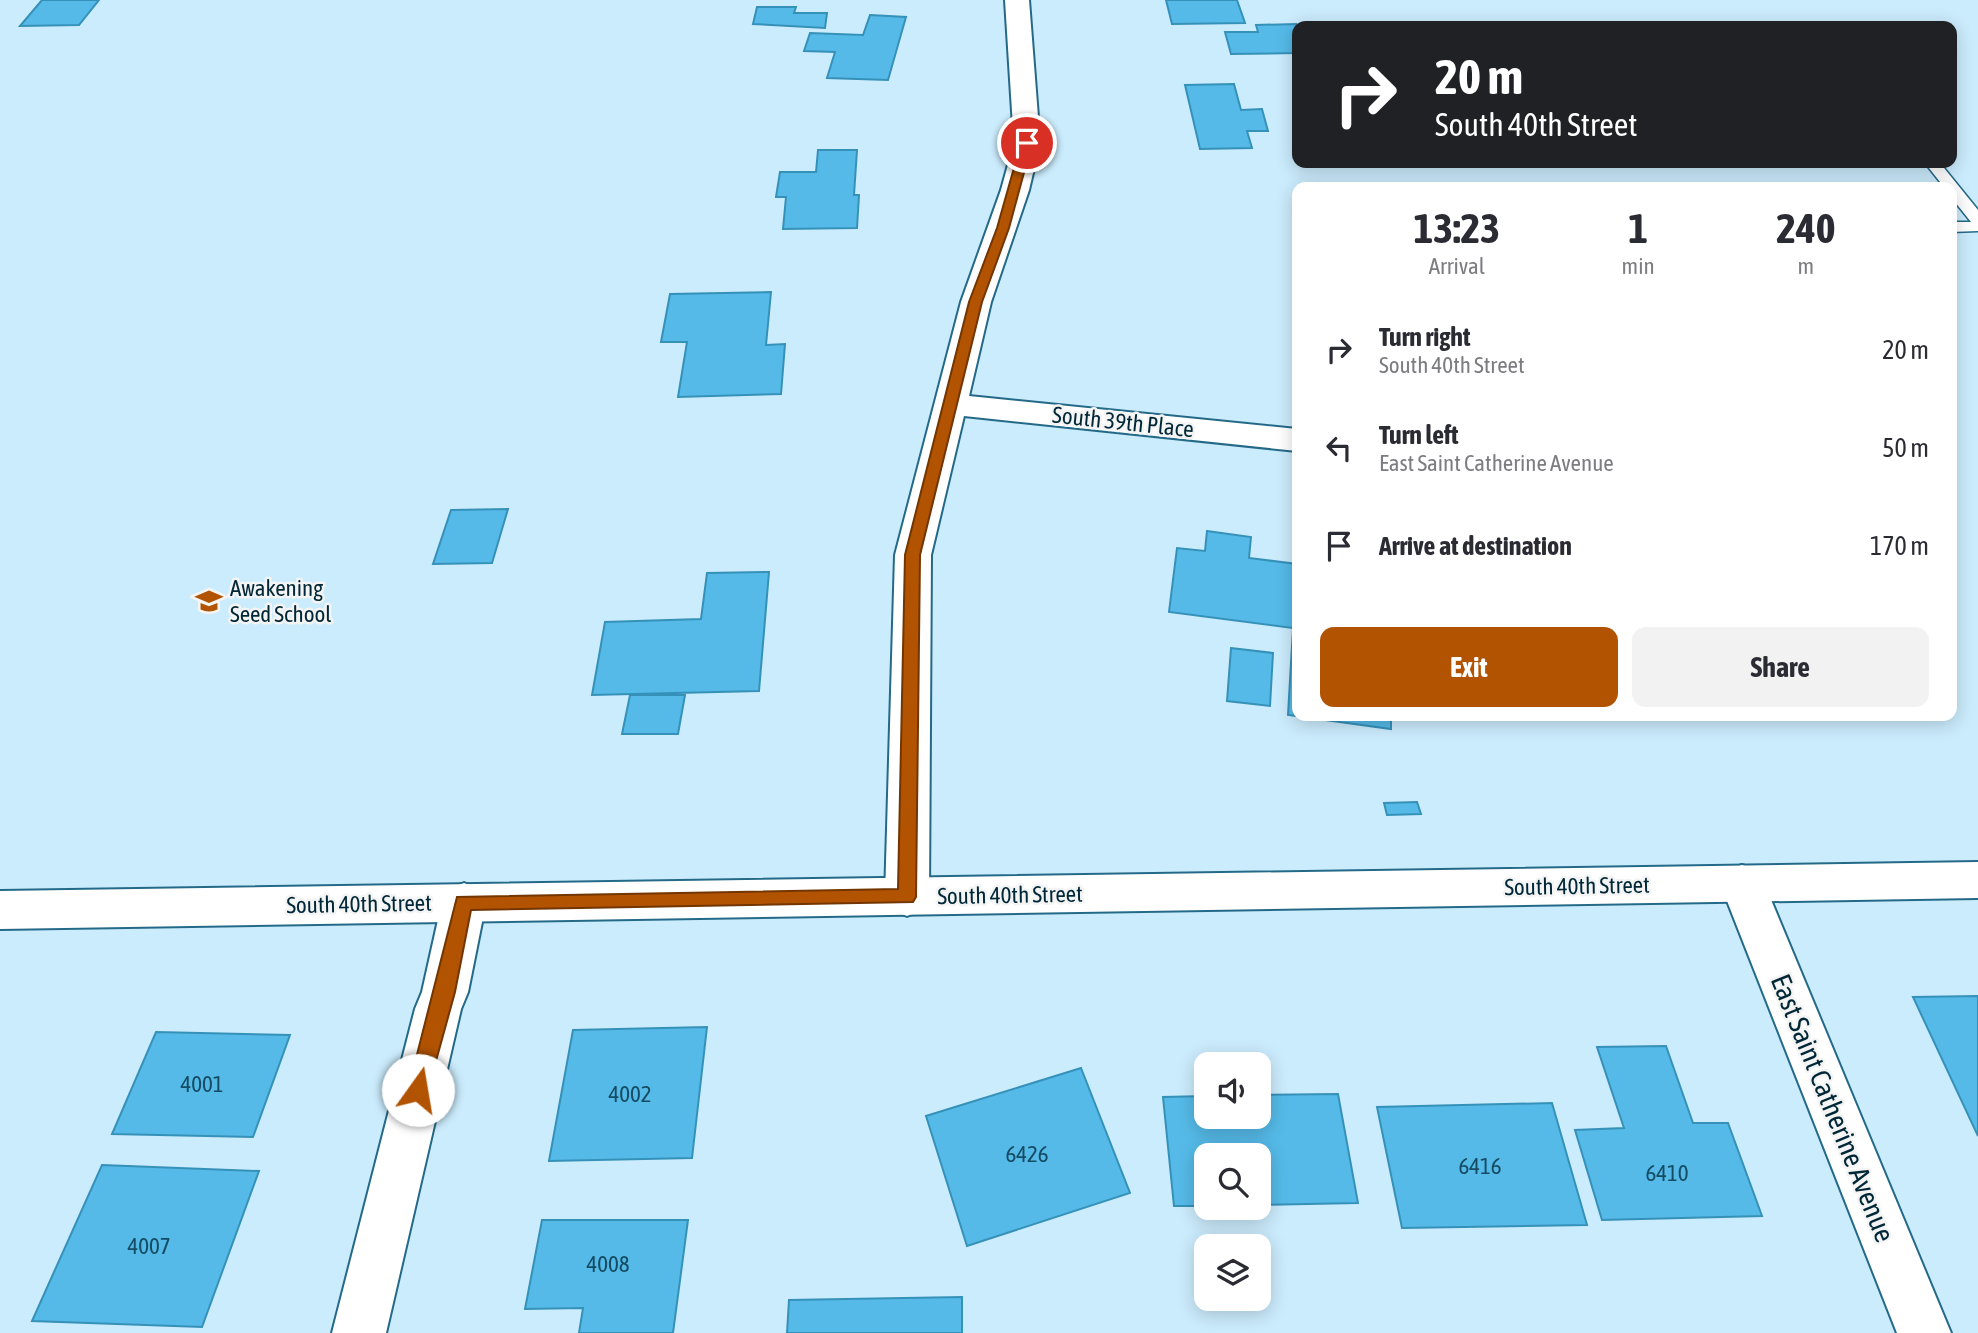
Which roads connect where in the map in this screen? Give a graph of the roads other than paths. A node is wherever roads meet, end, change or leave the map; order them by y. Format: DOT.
graph roads {
  1 [pos="1017,0"];
  2 [pos="1936,168"];
  3 [pos="1947,182"];
  4 [pos="1957,194"];
  5 [pos="1978,220"];
  6 [pos="1978,226"];
  7 [pos="1957,227"];
  8 [pos="949,404"];
  9 [pos="1292,439"];
  10 [pos="1978,880"];
  11 [pos="1742,883"];
  12 [pos="907,897"];
  13 [pos="464,902"];
  14 [pos="0,910"];
  15 [pos="359,1333"];
  16 [pos="1924,1333"];
  1 -- 8 [label="street"];
  2 -- 3 [label="lane"];
  4 -- 5 [label="lane"];
  6 -- 7 [label="lane"];
  8 -- 9 [label="street, South 39th Place"];
  8 -- 12 [label="street"];
  10 -- 11 [label="street, South 40th Street"];
  11 -- 12 [label="street, South 40th Street"];
  11 -- 16 [label="street, East Saint Catherine Avenue"];
  12 -- 13 [label="street, South 40th Street"];
  13 -- 14 [label="street, South 40th Street"];
  13 -- 15 [label="street"];
}
